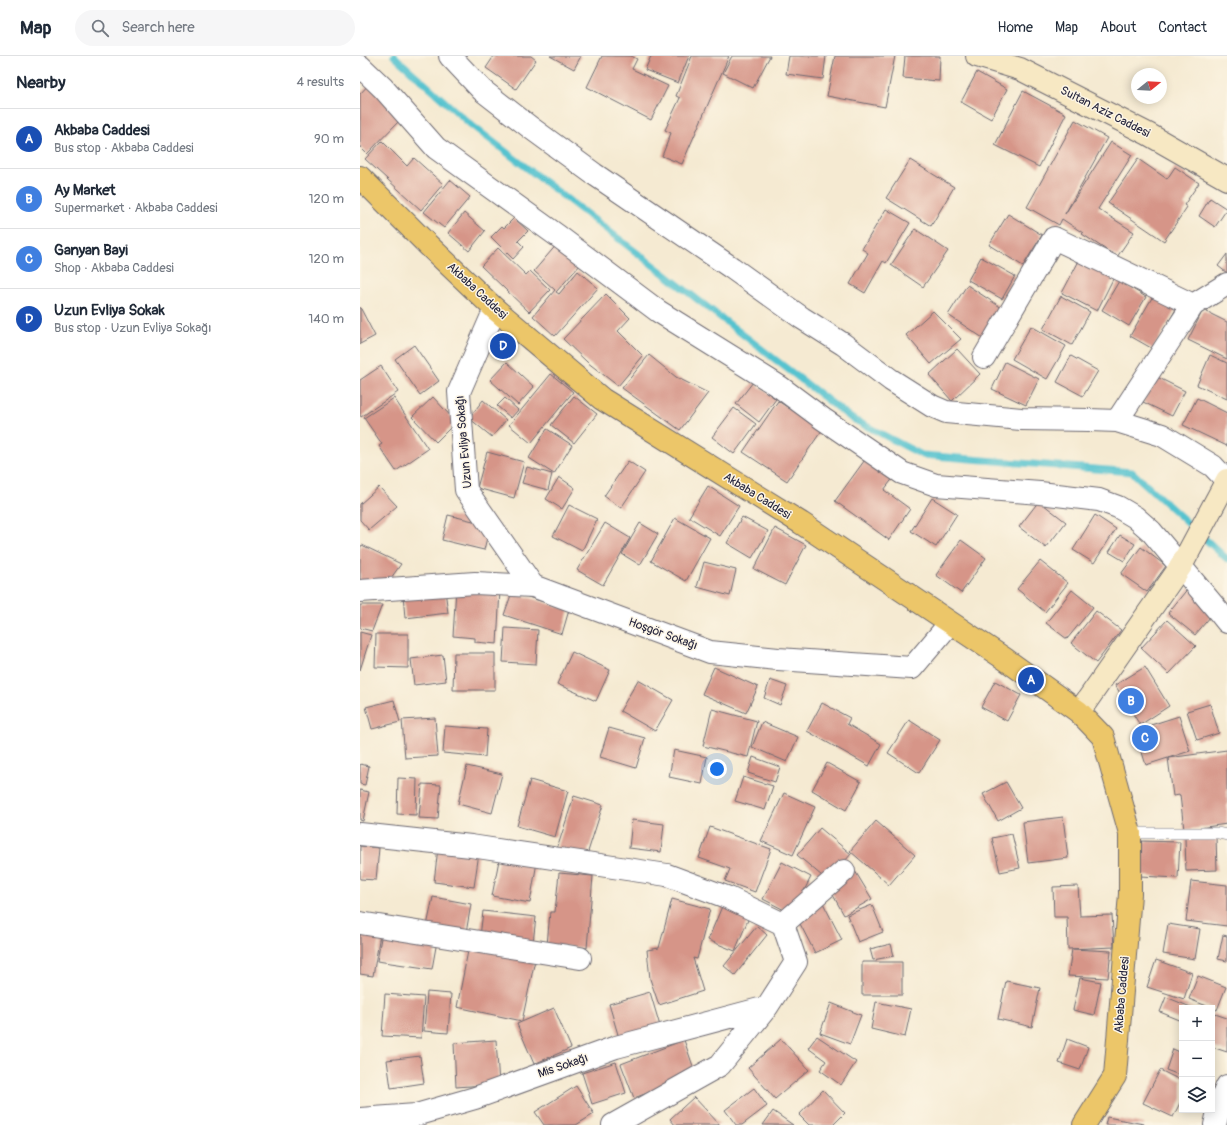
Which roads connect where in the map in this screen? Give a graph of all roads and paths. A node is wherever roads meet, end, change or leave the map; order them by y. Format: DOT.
graph roads {
  1 [pos="450,56"];
  2 [pos="977,56"];
  3 [pos="360,66"];
  4 [pos="360,176"];
  5 [pos="1227,179"];
  6 [pos="1227,284"];
  7 [pos="1193,305"];
  8 [pos="495,309"];
  9 [pos="984,357"];
  10 [pos="1117,421"];
  11 [pos="1227,481"];
  12 [pos="1184,560"];
  13 [pos="533,586"];
  14 [pos="360,591"];
  15 [pos="1227,622"];
  16 [pos="950,623"];
  17 [pos="1079,712"];
  18 [pos="1130,833"];
  19 [pos="360,834"];
  20 [pos="1227,835"];
  21 [pos="844,871"];
  22 [pos="360,923"];
  23 [pos="783,924"];
  24 [pos="580,958"];
  25 [pos="767,1006"];
  26 [pos="1227,1086"];
  27 [pos="360,1119"];
  28 [pos="613,1125"];
  29 [pos="1084,1125"];
  30 [pos="1215,1125"];
  1 -- 10 [label="street"];
  2 -- 5 [label="street, Sultan Aziz Caddesi"];
  3 -- 12 [label="street"];
  4 -- 8 [label="main road, Akbaba Caddesi"];
  6 -- 7 [label="street"];
  7 -- 9 [label="street"];
  7 -- 10 [label="street"];
  8 -- 13 [label="street, Uzun Evliya Sokağı"];
  8 -- 16 [label="main road, Akbaba Caddesi"];
  10 -- 11 [label="street"];
  11 -- 12 [label="street"];
  12 -- 15 [label="street"];
  12 -- 17 [label="street"];
  13 -- 14 [label="street, Hoşgör Sokağı"];
  13 -- 16 [label="street, Hoşgör Sokağı"];
  16 -- 17 [label="main road, Akbaba Caddesi"];
  17 -- 18 [label="main road, Akbaba Caddesi"];
  18 -- 20 [label="lane"];
  18 -- 29 [label="main road, Akbaba Caddesi"];
  19 -- 23 [label="street"];
  21 -- 23 [label="street"];
  22 -- 24 [label="street"];
  23 -- 25 [label="street"];
  25 -- 27 [label="street, Mis Sokağı"];
  25 -- 28 [label="street"];
  26 -- 30 [label="street"];
}
